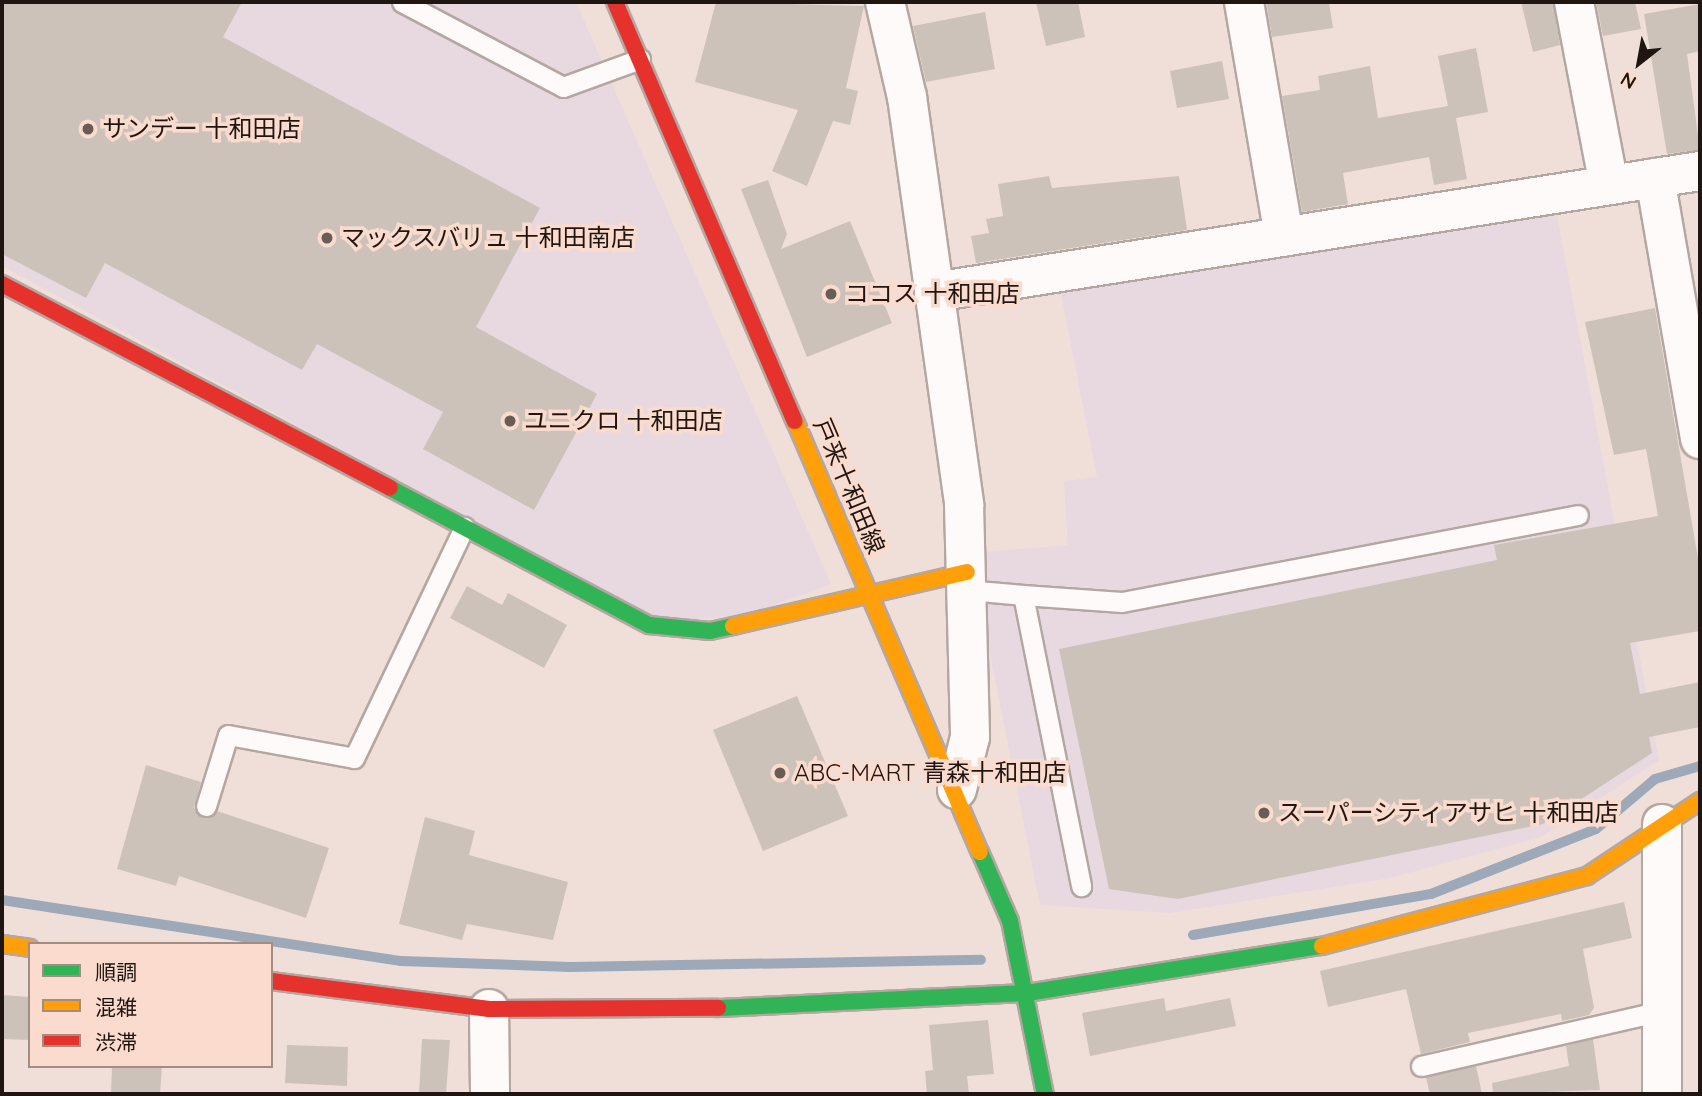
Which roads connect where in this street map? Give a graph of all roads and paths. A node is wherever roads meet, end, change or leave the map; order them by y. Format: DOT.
graph roads {
  1 [pos="402,2"];
  2 [pos="615,2"];
  3 [pos="885,2"];
  4 [pos="1244,2"];
  5 [pos="1574,2"];
  6 [pos="640,59"];
  7 [pos="1700,171"];
  8 [pos="1655,178"];
  9 [pos="1609,185"];
  10 [pos="1284,237"];
  11 [pos="2,284"];
  12 [pos="934,292"];
  13 [pos="1700,439"];
  14 [pos="1578,515"];
  15 [pos="464,527"];
  16 [pos="967,581"];
  17 [pos="1023,595"];
  18 [pos="872,597"];
  19 [pos="957,789"];
  20 [pos="1700,801"];
  21 [pos="206,806"];
  22 [pos="1661,824"];
  23 [pos="1081,886"];
  24 [pos="2,944"];
  25 [pos="28,948"];
  26 [pos="273,981"];
  27 [pos="1027,993"];
  28 [pos="489,1009"];
  29 [pos="1662,1011"];
  30 [pos="1421,1066"];
  31 [pos="490,1094"];
  32 [pos="1045,1094"];
  33 [pos="1662,1094"];
  1 -- 6 [label="lane"];
  2 -- 6 [label="street, 戸来十和田線"];
  3 -- 12 [label="street"];
  4 -- 10 [label="street"];
  5 -- 9 [label="street"];
  6 -- 18 [label="street, 戸来十和田線"];
  7 -- 8 [label="street"];
  8 -- 9 [label="street"];
  8 -- 13 [label="street"];
  9 -- 10 [label="street"];
  10 -- 12 [label="street"];
  11 -- 15 [label="street"];
  12 -- 16 [label="street"];
  14 -- 17 [label="lane"];
  15 -- 18 [label="street"];
  15 -- 21 [label="lane"];
  16 -- 17 [label="lane"];
  16 -- 18 [label="street"];
  16 -- 19 [label="street"];
  17 -- 23 [label="lane"];
  18 -- 19 [label="street, 戸来十和田線"];
  19 -- 27 [label="street, 戸来十和田線"];
  20 -- 22 [label="street"];
  22 -- 27 [label="street"];
  22 -- 29 [label="street"];
  24 -- 25 [label="street"];
  26 -- 28 [label="street"];
  27 -- 28 [label="street"];
  27 -- 32 [label="street, 戸来十和田線"];
  28 -- 31 [label="street"];
  29 -- 30 [label="lane"];
  29 -- 33 [label="street"];
}
